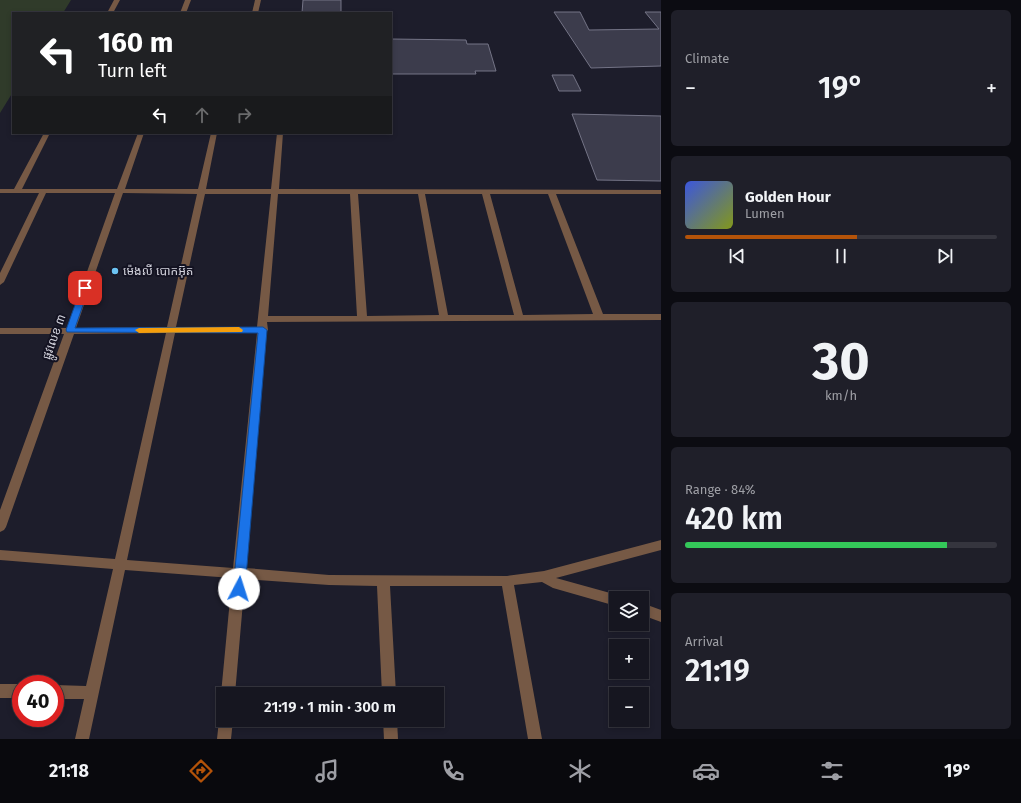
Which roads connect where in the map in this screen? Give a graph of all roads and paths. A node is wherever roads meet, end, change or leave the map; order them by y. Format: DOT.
graph roads {
  1 [pos="117,0"];
  2 [pos="188,0"];
  3 [pos="258,0"];
  4 [pos="111,12"];
  5 [pos="183,12"];
  6 [pos="255,12"];
  7 [pos="46,134"];
  8 [pos="141,134"];
  9 [pos="214,134"];
  10 [pos="280,134"];
  11 [pos="17,190"];
  12 [pos="44,190"];
  13 [pos="120,190"];
  14 [pos="0,191"];
  15 [pos="201,191"];
  16 [pos="276,191"];
  17 [pos="354,191"];
  18 [pos="421,191"];
  19 [pos="485,191"];
  20 [pos="551,191"];
  21 [pos="661,192"];
  22 [pos="0,282"];
  23 [pos="599,317"];
  24 [pos="661,317"];
  25 [pos="362,318"];
  26 [pos="444,318"];
  27 [pos="519,318"];
  28 [pos="264,319"];
  29 [pos="70,330"];
  30 [pos="171,330"];
  31 [pos="263,330"];
  32 [pos="0,331"];
  33 [pos="0,527"];
  34 [pos="661,545"];
  35 [pos="0,556"];
  36 [pos="120,564"];
  37 [pos="240,574"];
  38 [pos="544,576"];
  39 [pos="507,581"];
  40 [pos="383,582"];
  41 [pos="609,598"];
  42 [pos="649,612"];
  43 [pos="661,616"];
  44 [pos="229,687"];
  45 [pos="389,687"];
  46 [pos="0,691"];
  47 [pos="12,691"];
  48 [pos="64,692"];
  49 [pos="92,693"];
  50 [pos="225,727"];
  51 [pos="390,727"];
  52 [pos="82,739"];
  53 [pos="224,739"];
  54 [pos="391,739"];
  55 [pos="535,739"];
  1 -- 4 [label="street"];
  2 -- 5 [label="street"];
  3 -- 6 [label="street"];
  7 -- 11 [label="street"];
  8 -- 13 [label="street, ផ្លូវលេខ ៣"];
  9 -- 15 [label="street"];
  10 -- 16 [label="street"];
  11 -- 12 [label="street"];
  11 -- 14 [label="street"];
  12 -- 13 [label="street"];
  12 -- 22 [label="street"];
  13 -- 15 [label="street"];
  13 -- 29 [label="street, ផ្លូវលេខ ៣"];
  15 -- 16 [label="street"];
  15 -- 30 [label="street"];
  16 -- 17 [label="street"];
  16 -- 28 [label="street"];
  17 -- 18 [label="street"];
  17 -- 25 [label="street"];
  18 -- 19 [label="street"];
  18 -- 26 [label="street"];
  19 -- 20 [label="street"];
  19 -- 27 [label="street"];
  20 -- 21 [label="street"];
  20 -- 23 [label="street"];
  23 -- 24 [label="street"];
  23 -- 27 [label="street"];
  25 -- 26 [label="street"];
  25 -- 28 [label="street"];
  26 -- 27 [label="street"];
  28 -- 31 [label="street"];
  29 -- 30 [label="street"];
  29 -- 32 [label="street"];
  29 -- 33 [label="street, ផ្លូវលេខ ៣"];
  30 -- 31 [label="street"];
  30 -- 36 [label="street"];
  31 -- 37 [label="street"];
  34 -- 38 [label="street"];
  35 -- 36 [label="street"];
  36 -- 37 [label="street"];
  36 -- 49 [label="street"];
  37 -- 40 [label="street"];
  37 -- 44 [label="street"];
  38 -- 39 [label="street"];
  38 -- 41 [label="street"];
  39 -- 40 [label="street"];
  39 -- 55 [label="street"];
  40 -- 45 [label="street"];
  42 -- 43 [label="street"];
  46 -- 47 [label="street"];
  48 -- 49 [label="street"];
  49 -- 52 [label="street"];
  50 -- 53 [label="street"];
  51 -- 54 [label="street"];
}
